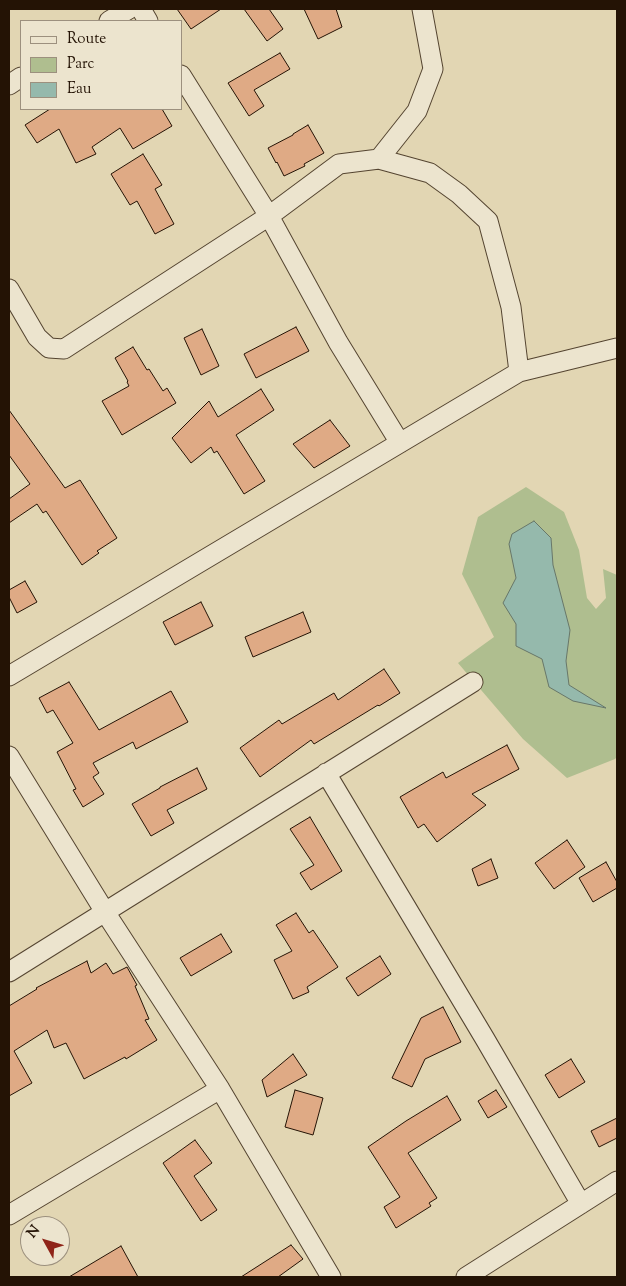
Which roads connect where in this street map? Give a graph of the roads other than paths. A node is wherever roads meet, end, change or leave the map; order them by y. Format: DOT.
graph roads {
  1 [pos="128,9"];
  2 [pos="140,9"];
  3 [pos="422,9"];
  4 [pos="111,20"];
  5 [pos="147,20"];
  6 [pos="182,77"];
  7 [pos="20,78"];
  8 [pos="9,85"];
  9 [pos="379,159"];
  10 [pos="269,216"];
  11 [pos="9,289"];
  12 [pos="617,348"];
  13 [pos="519,372"];
  14 [pos="400,443"];
  15 [pos="9,676"];
  16 [pos="473,682"];
  17 [pos="9,756"];
  18 [pos="326,773"];
  19 [pos="106,912"];
  20 [pos="9,972"];
  21 [pos="220,1089"];
  22 [pos="617,1181"];
  23 [pos="581,1204"];
  24 [pos="9,1215"];
  25 [pos="331,1277"];
  26 [pos="466,1277"];
  1 -- 4 [label="street"];
  2 -- 5 [label="street"];
  3 -- 9 [label="street"];
  6 -- 10 [label="street"];
  7 -- 8 [label="street"];
  9 -- 10 [label="street"];
  9 -- 13 [label="street"];
  10 -- 11 [label="street"];
  10 -- 14 [label="street"];
  12 -- 13 [label="street"];
  13 -- 14 [label="street"];
  14 -- 15 [label="street"];
  16 -- 18 [label="street"];
  17 -- 19 [label="street"];
  18 -- 19 [label="street"];
  18 -- 23 [label="street"];
  19 -- 20 [label="street"];
  19 -- 21 [label="street"];
  21 -- 24 [label="street"];
  21 -- 25 [label="street"];
  22 -- 23 [label="street"];
  23 -- 26 [label="street"];
}
